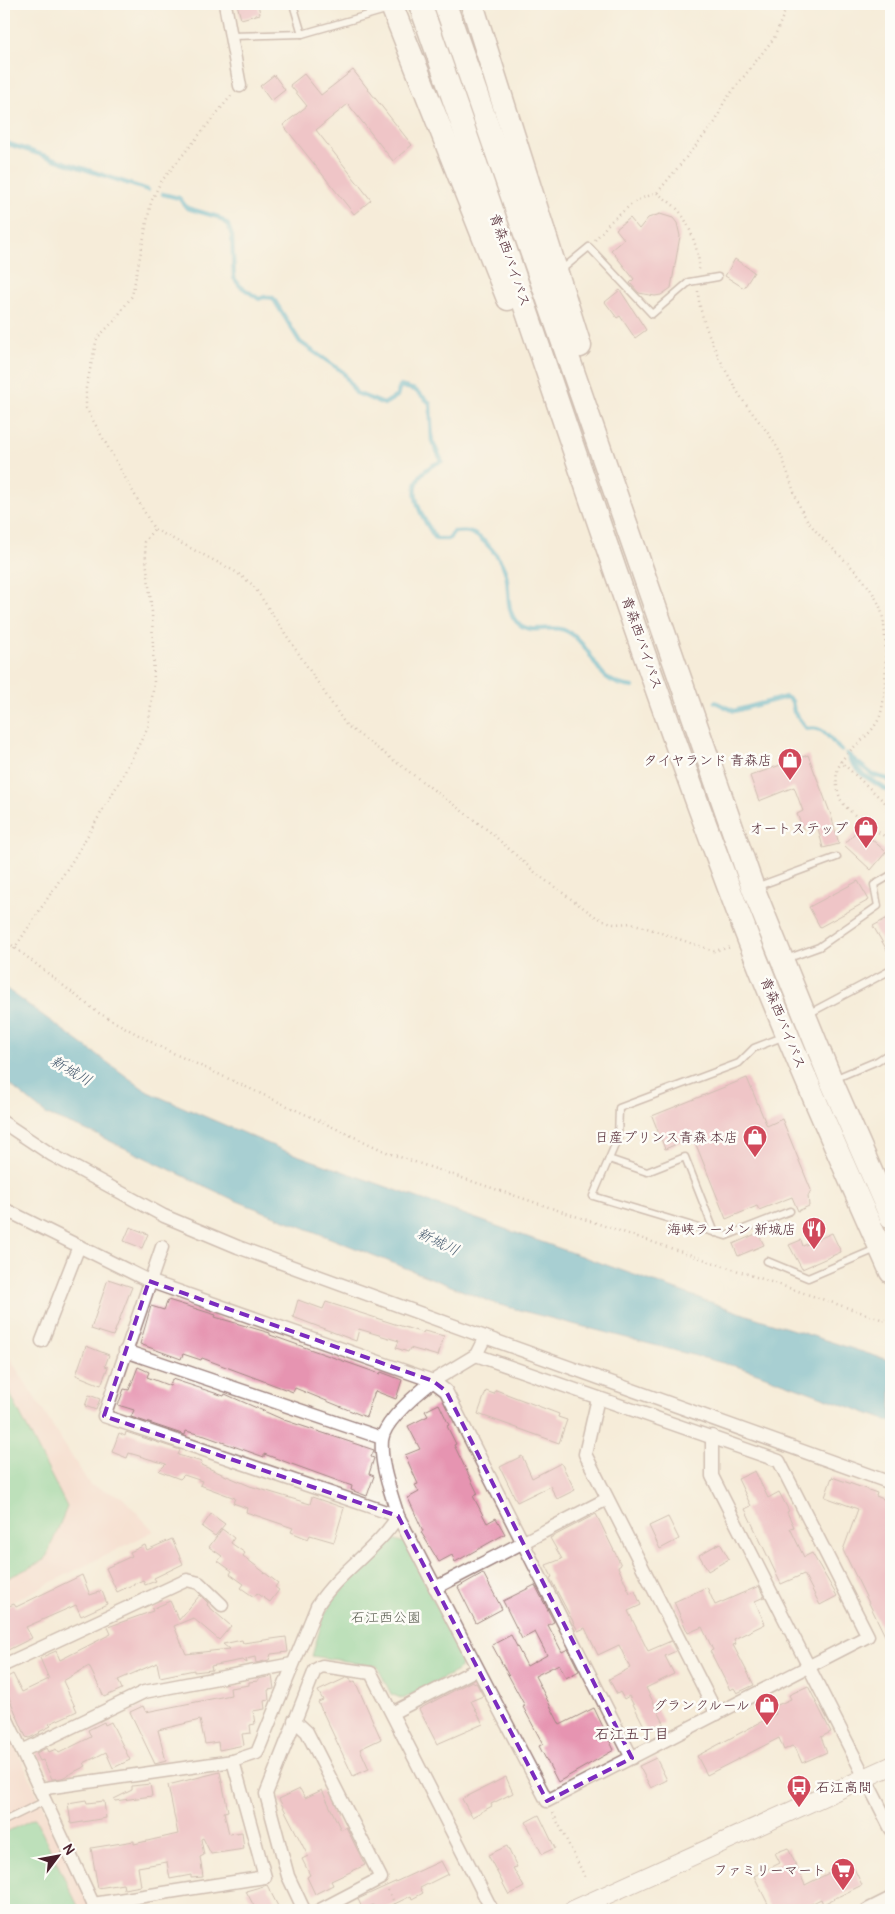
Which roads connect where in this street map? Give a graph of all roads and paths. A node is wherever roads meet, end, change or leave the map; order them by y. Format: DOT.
graph roads {
  1 [pos="225,4"];
  2 [pos="293,4"];
  3 [pos="420,4"];
  4 [pos="444,4"];
  5 [pos="472,4"];
  6 [pos="788,4"];
  7 [pos="391,6"];
  8 [pos="302,34"];
  9 [pos="232,36"];
  10 [pos="240,86"];
  11 [pos="657,192"];
  12 [pos="589,246"];
  13 [pos="557,274"];
  14 [pos="718,277"];
  15 [pos="698,279"];
  16 [pos="586,482"];
  17 [pos="154,529"];
  18 [pos="627,530"];
  19 [pos="840,762"];
  20 [pos="891,808"];
  21 [pos="891,841"];
  22 [pos="837,857"];
  23 [pos="891,875"];
  24 [pos="753,888"];
  25 [pos="4,939"];
  26 [pos="750,942"];
  27 [pos="14,950"];
  28 [pos="782,960"];
  29 [pos="891,970"];
  30 [pos="805,1015"];
  31 [pos="788,1035"];
  32 [pos="891,1052"];
  33 [pos="831,1080"];
  34 [pos="4,1123"];
  35 [pos="609,1159"];
  36 [pos="4,1209"];
  37 [pos="790,1211"];
  38 [pos="891,1217"];
  39 [pos="715,1233"];
  40 [pos="79,1246"];
  41 [pos="162,1247"];
  42 [pos="880,1248"];
  43 [pos="767,1261"];
  44 [pos="891,1272"];
  45 [pos="149,1281"];
  46 [pos="891,1320"];
  47 [pos="485,1337"];
  48 [pos="42,1341"];
  49 [pos="124,1351"];
  50 [pos="476,1355"];
  51 [pos="433,1381"];
  52 [pos="598,1398"];
  53 [pos="712,1436"];
  54 [pos="382,1438"];
  55 [pos="891,1483"];
  56 [pos="607,1499"];
  57 [pos="398,1516"];
  58 [pos="522,1543"];
  59 [pos="434,1588"];
  60 [pos="222,1605"];
  61 [pos="292,1664"];
  62 [pos="4,1665"];
  63 [pos="809,1667"];
  64 [pos="477,1668"];
  65 [pos="4,1713"];
  66 [pos="392,1713"];
  67 [pos="717,1714"];
  68 [pos="294,1720"];
  69 [pos="9,1737"];
  70 [pos="22,1751"];
  71 [pos="632,1758"];
  72 [pos="233,1761"];
  73 [pos="891,1766"];
  74 [pos="866,1778"];
  75 [pos="39,1789"];
  76 [pos="45,1801"];
  77 [pos="547,1801"];
  78 [pos="4,1821"];
  79 [pos="891,1829"];
  80 [pos="585,1877"];
  81 [pos="381,1878"];
  82 [pos="891,1898"];
  83 [pos="95,1907"];
  84 [pos="304,1910"];
  85 [pos="320,1910"];
  86 [pos="398,1910"];
  87 [pos="492,1910"];
  88 [pos="573,1910"];
  89 [pos="867,1910"];
  1 -- 9 [label="street"];
  2 -- 8 [label="lane"];
  3 -- 16 [label="highway, 青森西バイパス"];
  4 -- 18 [label="highway, 青森西バイパス"];
  5 -- 13 [label="highway"];
  6 -- 11 [label="path"];
  7 -- 8 [label="lane"];
  7 -- 16 [label="highway"];
  8 -- 9 [label="lane"];
  9 -- 10 [label="street"];
  10 -- 17 [label="path"];
  11 -- 12 [label="path"];
  11 -- 15 [label="path"];
  12 -- 13 [label="lane"];
  12 -- 15 [label="lane"];
  13 -- 18 [label="highway"];
  14 -- 15 [label="lane"];
  15 -- 19 [label="path"];
  16 -- 26 [label="highway, 青森西バイパス"];
  17 -- 26 [label="path"];
  17 -- 27 [label="path"];
  18 -- 24 [label="highway, 青森西バイパス"];
  19 -- 20 [label="path"];
  19 -- 21 [label="path"];
  22 -- 24 [label="lane"];
  23 -- 28 [label="lane"];
  24 -- 28 [label="highway, 青森西バイパス"];
  25 -- 27 [label="path"];
  26 -- 31 [label="highway, 青森西バイパス"];
  27 -- 46 [label="path"];
  28 -- 30 [label="highway, 青森西バイパス"];
  29 -- 30 [label="lane"];
  30 -- 33 [label="highway, 青森西バイパス"];
  31 -- 35 [label="lane"];
  31 -- 42 [label="highway, 青森西バイパス"];
  32 -- 33 [label="lane"];
  33 -- 38 [label="highway, 青森西バイパス"];
  34 -- 47 [label="street"];
  35 -- 39 [label="lane"];
  35 -- 39 [label="lane"];
  36 -- 40 [label="street"];
  37 -- 39 [label="lane"];
  40 -- 45 [label="street"];
  40 -- 48 [label="street"];
  41 -- 45 [label="street"];
  42 -- 43 [label="lane"];
  42 -- 44 [label="highway, 青森西バイパス"];
  45 -- 49 [label="street"];
  45 -- 51 [label="street"];
  47 -- 50 [label="street"];
  47 -- 55 [label="street"];
  49 -- 54 [label="street"];
  49 -- 57 [label="street"];
  50 -- 51 [label="street"];
  50 -- 52 [label="street"];
  51 -- 54 [label="street"];
  51 -- 58 [label="street"];
  52 -- 53 [label="street"];
  52 -- 56 [label="street"];
  53 -- 63 [label="street"];
  53 -- 63 [label="street"];
  54 -- 57 [label="street"];
  56 -- 58 [label="street"];
  56 -- 67 [label="street"];
  57 -- 59 [label="street"];
  57 -- 61 [label="street"];
  58 -- 59 [label="street"];
  58 -- 71 [label="street"];
  59 -- 64 [label="street"];
  60 -- 62 [label="street"];
  61 -- 70 [label="street"];
  61 -- 72 [label="street"];
  63 -- 67 [label="street"];
  63 -- 74 [label="street"];
  64 -- 66 [label="street"];
  64 -- 77 [label="street"];
  65 -- 69 [label="street"];
  66 -- 68 [label="street"];
  66 -- 87 [label="street"];
  67 -- 71 [label="street"];
  68 -- 81 [label="street"];
  68 -- 84 [label="street"];
  69 -- 70 [label="street"];
  70 -- 75 [label="street"];
  71 -- 77 [label="street"];
  72 -- 75 [label="street"];
  72 -- 83 [label="street"];
  73 -- 74 [label="street"];
  74 -- 79 [label="street"];
  74 -- 88 [label="street"];
  75 -- 76 [label="street"];
  76 -- 78 [label="lane"];
  76 -- 83 [label="street"];
  77 -- 80 [label="path"];
  81 -- 85 [label="street"];
  81 -- 86 [label="path"];
  82 -- 89 [label="street"];
}
